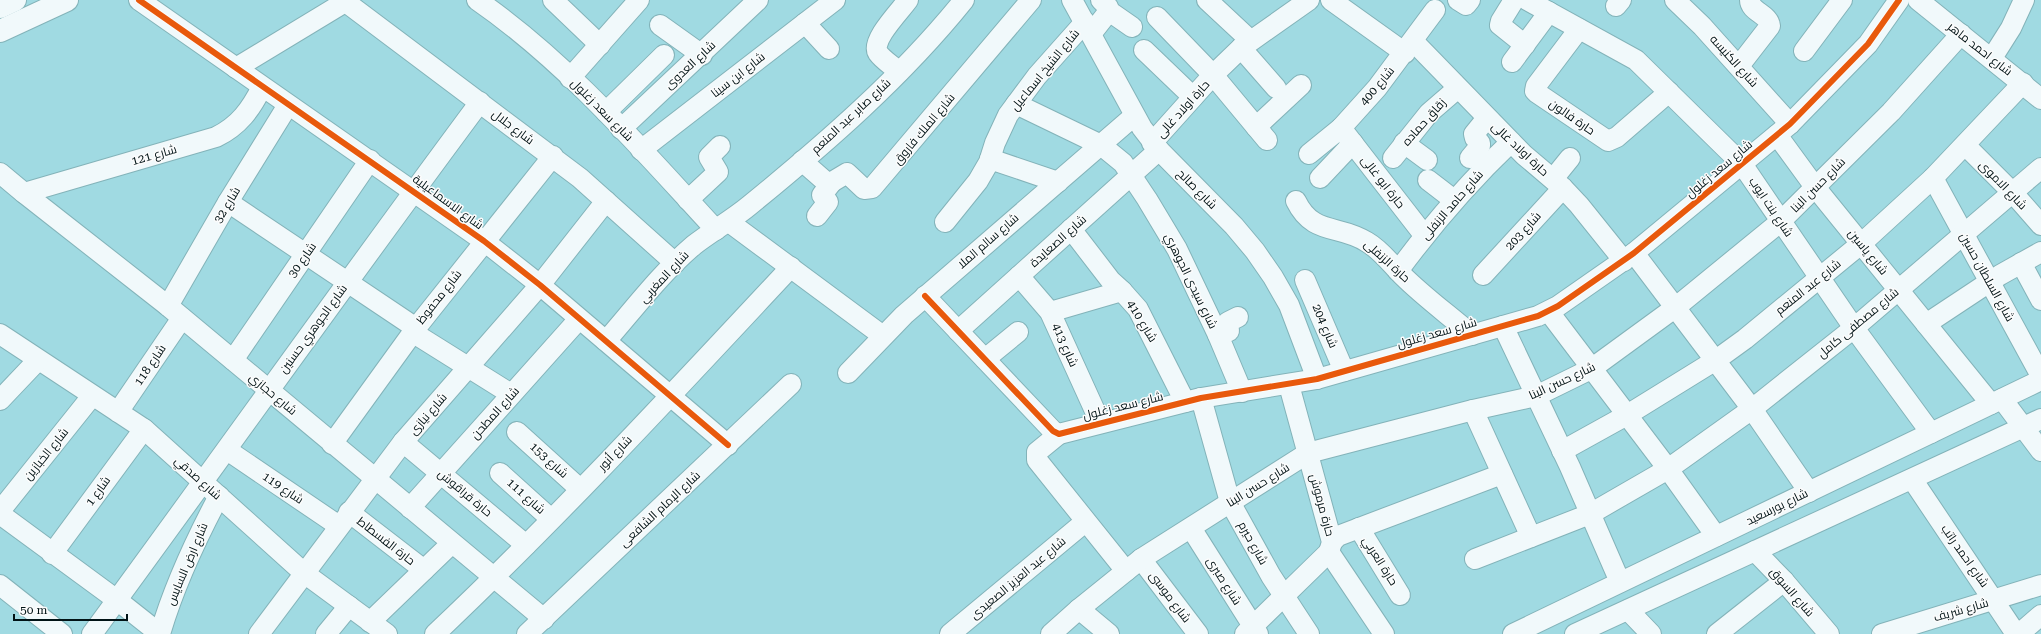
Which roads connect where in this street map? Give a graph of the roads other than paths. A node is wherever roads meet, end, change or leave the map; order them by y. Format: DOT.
graph roads {
  1 [pos="16,0"];
  2 [pos="67,0"];
  3 [pos="139,0"];
  4 [pos="477,0"];
  5 [pos="553,0"];
  6 [pos="640,0"];
  7 [pos="758,0"];
  8 [pos="835,0"];
  9 [pos="908,0"];
  10 [pos="964,0"];
  11 [pos="1031,0"];
  12 [pos="1072,0"];
  13 [pos="1207,0"];
  14 [pos="1331,0"];
  15 [pos="1458,0"];
  16 [pos="1470,0"];
  17 [pos="1514,0"];
  18 [pos="1527,0"];
  19 [pos="1675,0"];
  20 [pos="1750,0"];
  21 [pos="1842,0"];
  22 [pos="1899,0"];
  23 [pos="1918,0"];
  24 [pos="2024,0"];
  25 [pos="344,1"];
  26 [pos="1295,4"];
  27 [pos="1105,6"];
  28 [pos="0,7"];
  29 [pos="1435,10"];
  30 [pos="1549,12"];
  31 [pos="1157,17"];
  32 [pos="805,23"];
  33 [pos="660,25"];
  34 [pos="1132,27"];
  35 [pos="1088,28"];
  36 [pos="1579,29"];
  37 [pos="0,32"];
  38 [pos="1961,34"];
  39 [pos="1246,44"];
  40 [pos="600,45"];
  41 [pos="1525,45"];
  42 [pos="1409,47"];
  43 [pos="828,49"];
  44 [pos="1144,50"];
  45 [pos="1804,51"];
  46 [pos="664,55"];
  47 [pos="702,55"];
  48 [pos="1992,58"];
  49 [pos="1512,62"];
  50 [pos="1739,66"];
  51 [pos="236,68"];
  52 [pos="899,72"];
  53 [pos="1213,75"];
  54 [pos="570,78"];
  55 [pos="2023,83"];
  56 [pos="1301,85"];
  57 [pos="262,87"];
  58 [pos="1276,88"];
  59 [pos="1458,88"];
  60 [pos="1669,92"];
  61 [pos="1193,97"];
  62 [pos="2041,99"];
  63 [pos="480,102"];
  64 [pos="1016,104"];
  65 [pos="288,105"];
  66 [pos="606,112"];
  67 [pos="1134,116"];
  68 [pos="1487,118"];
  69 [pos="1341,128"];
  70 [pos="621,129"];
  71 [pos="1783,129"];
  72 [pos="1511,142"];
  73 [pos="1353,144"];
  74 [pos="1101,145"];
  75 [pos="1964,145"];
  76 [pos="720,146"];
  77 [pos="1156,147"];
  78 [pos="641,150"];
  79 [pos="1309,154"];
  80 [pos="553,156"];
  81 [pos="1470,158"];
  82 [pos="1570,158"];
  83 [pos="990,159"];
  84 [pos="370,160"];
  85 [pos="1427,160"];
  86 [pos="802,161"];
  87 [pos="1742,164"];
  88 [pos="2041,168"];
  89 [pos="0,173"];
  90 [pos="1131,175"];
  91 [pos="1320,178"];
  92 [pos="1933,178"];
  93 [pos="1428,180"];
  94 [pos="832,182"];
  95 [pos="1058,182"];
  96 [pos="1558,184"];
  97 [pos="1815,187"];
  98 [pos="414,191"];
  99 [pos="24,193"];
  100 [pos="2013,193"];
  101 [pos="688,200"];
  102 [pos="1454,200"];
  103 [pos="606,201"];
  104 [pos="1296,201"];
  105 [pos="228,202"];
  106 [pos="817,216"];
  107 [pos="945,222"];
  108 [pos="1780,222"];
  109 [pos="2041,225"];
  110 [pos="722,226"];
  111 [pos="1071,229"];
  112 [pos="1424,235"];
  113 [pos="1964,235"];
  114 [pos="484,241"];
  115 [pos="1862,244"];
  116 [pos="2041,252"];
  117 [pos="306,254"];
  118 [pos="1629,257"];
  119 [pos="2021,263"];
  120 [pos="675,264"];
  121 [pos="791,267"];
  122 [pos="1398,271"];
  123 [pos="1484,274"];
  124 [pos="1019,276"];
  125 [pos="1820,278"];
  126 [pos="1305,280"];
  127 [pos="347,282"];
  128 [pos="1989,282"];
  129 [pos="540,285"];
  130 [pos="1899,289"];
  131 [pos="1122,291"];
  132 [pos="925,296"];
  133 [pos="2041,300"];
  134 [pos="1676,308"];
  135 [pos="175,312"];
  136 [pos="1050,312"];
  137 [pos="1548,312"];
  138 [pos="1238,317"];
  139 [pos="579,319"];
  140 [pos="1926,324"];
  141 [pos="1503,326"];
  142 [pos="1854,328"];
  143 [pos="414,330"];
  144 [pos="958,331"];
  145 [pos="1018,332"];
  146 [pos="1218,334"];
  147 [pos="1472,334"];
  148 [pos="883,336"];
  149 [pos="2,338"];
  150 [pos="606,341"];
  151 [pos="985,359"];
  152 [pos="38,360"];
  153 [pos="233,360"];
  154 [pos="1716,360"];
  155 [pos="469,367"];
  156 [pos="1591,369"];
  157 [pos="1344,371"];
  158 [pos="848,373"];
  159 [pos="2041,376"];
  160 [pos="1317,379"];
  161 [pos="2041,380"];
  162 [pos="791,384"];
  163 [pos="1289,385"];
  164 [pos="268,391"];
  165 [pos="1242,392"];
  166 [pos="512,394"];
  167 [pos="92,396"];
  168 [pos="670,396"];
  169 [pos="1536,396"];
  170 [pos="0,400"];
  171 [pos="1193,400"];
  172 [pos="1996,402"];
  173 [pos="1752,409"];
  174 [pos="1473,410"];
  175 [pos="118,412"];
  176 [pos="1627,415"];
  177 [pos="2041,419"];
  178 [pos="1100,422"];
  179 [pos="2023,428"];
  180 [pos="144,429"];
  181 [pos="518,432"];
  182 [pos="1931,433"];
  183 [pos="1059,434"];
  184 [pos="403,442"];
  185 [pos="332,444"];
  186 [pos="728,445"];
  187 [pos="227,450"];
  188 [pos="1562,451"];
  189 [pos="2041,451"];
  190 [pos="1308,453"];
  191 [pos="1668,469"];
  192 [pos="441,473"];
  193 [pos="500,473"];
  194 [pos="1502,474"];
  195 [pos="374,479"];
  196 [pos="1912,479"];
  197 [pos="204,483"];
  198 [pos="580,489"];
  199 [pos="1809,492"];
  200 [pos="219,496"];
  201 [pos="1230,502"];
  202 [pos="410,508"];
  203 [pos="0,511"];
  204 [pos="0,514"];
  205 [pos="1590,514"];
  206 [pos="344,519"];
  207 [pos="551,519"];
  208 [pos="1085,522"];
  209 [pos="1191,528"];
  210 [pos="1359,528"];
  211 [pos="1716,536"];
  212 [pos="1531,537"];
  213 [pos="452,543"];
  214 [pos="526,545"];
  215 [pos="1330,547"];
  216 [pos="1755,551"];
  217 [pos="52,554"];
  218 [pos="1475,559"];
  219 [pos="1134,565"];
  220 [pos="424,570"];
  221 [pos="304,573"];
  222 [pos="494,578"];
  223 [pos="1784,581"];
  224 [pos="1620,582"];
  225 [pos="0,585"];
  226 [pos="2041,586"];
  227 [pos="1400,595"];
  228 [pos="1285,597"];
  229 [pos="117,600"];
  230 [pos="1995,600"];
  231 [pos="349,606"];
  232 [pos="1079,609"];
  233 [pos="1628,610"];
  234 [pos="2041,615"];
  235 [pos="544,619"];
  236 [pos="370,622"];
  237 [pos="1252,632"];
  238 [pos="62,634"];
  239 [pos="92,634"];
  240 [pos="160,634"];
  241 [pos="260,634"];
  242 [pos="326,634"];
  243 [pos="387,634"];
  244 [pos="435,634"];
  245 [pos="527,634"];
  246 [pos="950,634"];
  247 [pos="1051,634"];
  248 [pos="1109,634"];
  249 [pos="1198,634"];
  250 [pos="1309,634"];
  251 [pos="1384,634"];
  252 [pos="1513,634"];
  253 [pos="1575,634"];
  254 [pos="1651,634"];
  255 [pos="1718,634"];
  256 [pos="1829,634"];
  257 [pos="1882,634"];
  258 [pos="2018,634"];
  1 -- 28 [label="main road"];
  2 -- 37 [label="main road"];
  3 -- 51 [label="street, شارع الاسماعيلية"];
  4 -- 54 [label="street, شارع سعد زغلول"];
  5 -- 40 [label="street"];
  6 -- 40 [label="street"];
  7 -- 47 [label="street, شارع العدوى"];
  8 -- 32 [label="street, شارع ابن سينا"];
  9 -- 52 [label="street"];
  10 -- 52 [label="street, شارع صابر عبد المنعم"];
  11 -- 94 [label="street, شارع الملك فاروق"];
  12 -- 35 [label="street, شارع صالح"];
  13 -- 39 [label="street"];
  14 -- 42 [label="street, حارة اولاد غالى"];
  15 -- 16 [label="street"];
  17 -- 41 [label="street"];
  18 -- 30 [label="street, شارع بنت ايوب"];
  19 -- 50 [label="street, شارع الكنيسه"];
  20 -- 50 [label="street"];
  21 -- 45 [label="street"];
  22 -- 71 [label="street, شارع سعد زغلول"];
  23 -- 38 [label="street, شارع احمد ماهر"];
  24 -- 48 [label="street"];
  25 -- 51 [label="street"];
  25 -- 63 [label="street, شارع جلال"];
  26 -- 39 [label="street, حارة اولاد غالى"];
  27 -- 34 [label="street"];
  27 -- 35 [label="street, شارع الشيخ اسماعيل"];
  29 -- 42 [label="street, شارع 400"];
  30 -- 36 [label="street, شارع بنت ايوب"];
  30 -- 41 [label="street"];
  31 -- 53 [label="street, حارة اولاد غالى"];
  32 -- 43 [label="street"];
  32 -- 78 [label="street, شارع ابن سينا"];
  33 -- 47 [label="street"];
  35 -- 64 [label="street, شارع الشيخ اسماعيل"];
  35 -- 67 [label="street, شارع صالح"];
  36 -- 60 [label="street, شارع بنت ايوب"];
  36 -- 60 [label="street, حارة فالون"];
  38 -- 48 [label="street, شارع احمد ماهر"];
  38 -- 97 [label="street, شارع حسن البنا"];
  39 -- 53 [label="street, حارة اولاد غالى"];
  39 -- 58 [label="street"];
  40 -- 54 [label="street"];
  41 -- 49 [label="street"];
  42 -- 59 [label="street, حارة اولاد غالى"];
  42 -- 69 [label="street, شارع 400"];
  44 -- 61 [label="street"];
  46 -- 66 [label="street"];
  47 -- 70 [label="street, شارع العدوى"];
  48 -- 55 [label="street, شارع احمد ماهر"];
  50 -- 71 [label="street, شارع الكنيسه"];
  51 -- 57 [label="street, شارع الاسماعيلية"];
  52 -- 86 [label="street, شارع صابر عبد المنعم"];
  53 -- 56 [label="street"];
  53 -- 61 [label="street, حارة اولاد غالى"];
  54 -- 66 [label="street, شارع سعد زغلول"];
  55 -- 62 [label="street, شارع احمد ماهر"];
  55 -- 75 [label="street, شارع عبد المنعم"];
  57 -- 65 [label="street, شارع الاسماعيلية"];
  57 -- 99 [label="street, شارع 121"];
  59 -- 68 [label="street, حارة اولاد غالى"];
  59 -- 85 [label="street, زقاق حماده"];
  60 -- 87 [label="street, شارع بنت ايوب"];
  61 -- 77 [label="street, حارة اولاد غالى"];
  63 -- 80 [label="street, شارع جلال"];
  63 -- 98 [label="street, شارع الجوهري حسنين"];
  64 -- 74 [label="street, شارع سيدى الجوهري"];
  64 -- 83 [label="street, شارع الشيخ اسماعيل"];
  65 -- 84 [label="street, شارع الاسماعيلية"];
  65 -- 105 [label="street, شارع 32"];
  66 -- 70 [label="street, شارع سعد زغلول"];
  67 -- 74 [label="street, شارع سالم الملا"];
  67 -- 77 [label="street, شارع صالح"];
  68 -- 72 [label="street, حارة اولاد غالى"];
  68 -- 81 [label="street"];
  69 -- 73 [label="street, حارة ابو غالى"];
  69 -- 79 [label="street, شارع 400"];
  70 -- 78 [label="street, شارع سعد زغلول"];
  71 -- 87 [label="street, شارع سعد زغلول"];
  71 -- 97 [label="street, شارع ياسين"];
  72 -- 96 [label="street, حارة اولاد غالى"];
  72 -- 102 [label="street, شارع حامد الزنفلى"];
  73 -- 91 [label="street"];
  73 -- 112 [label="street, حارة ابو غالى"];
  74 -- 90 [label="street, شارع سيدى الجوهري"];
  74 -- 95 [label="street, شارع سالم الملا"];
  75 -- 92 [label="street, شارع عبد المنعم"];
  75 -- 100 [label="street, شارع الاموى"];
  76 -- 101 [label="street"];
  77 -- 90 [label="street, شارع الصعايدة"];
  77 -- 160 [label="street, شارع صالح"];
  78 -- 101 [label="street, شارع سعد زغلول"];
  80 -- 103 [label="street, شارع جلال"];
  80 -- 114 [label="street, شارع محفوظ"];
  82 -- 96 [label="street, شارع 203"];
  83 -- 95 [label="street"];
  83 -- 107 [label="street, شارع الشيخ اسماعيل"];
  84 -- 98 [label="street, شارع الاسماعيلية"];
  84 -- 117 [label="street, شارع 30"];
  86 -- 94 [label="street"];
  86 -- 110 [label="street, شارع صابر عبد المنعم"];
  87 -- 108 [label="street, شارع بنت ايوب"];
  87 -- 118 [label="street, شارع سعد زغلول"];
  88 -- 100 [label="street, شارع مصطفى كامل"];
  89 -- 99 [label="street, شارع حجازي"];
  90 -- 111 [label="street, شارع الصعايدة"];
  90 -- 146 [label="street, شارع سيدى الجوهري"];
  92 -- 113 [label="street, شارع السلطان حسين"];
  92 -- 115 [label="street, شارع عبد المنعم"];
  93 -- 102 [label="street"];
  94 -- 106 [label="street"];
  95 -- 132 [label="street, شارع سالم الملا"];
  96 -- 118 [label="street, حارة اولاد غالى"];
  96 -- 123 [label="street, شارع 203"];
  97 -- 108 [label="street, شارع حسن البنا"];
  97 -- 115 [label="street, شارع ياسين"];
  98 -- 114 [label="street, شارع الاسماعيلية"];
  98 -- 127 [label="street, شارع الجوهري حسنين"];
  99 -- 135 [label="street, شارع حجازي"];
  100 -- 109 [label="street, شارع الاموى"];
  100 -- 113 [label="street, شارع مصطفى كامل"];
  101 -- 110 [label="street, شارع سعد زغلول"];
  102 -- 112 [label="street, شارع حامد الزنفلى"];
  103 -- 120 [label="street, شارع جلال"];
  103 -- 129 [label="street, شارع نيازى"];
  104 -- 122 [label="street, حارة الزنفلى"];
  105 -- 117 [label="street"];
  105 -- 135 [label="street, شارع 32"];
  108 -- 125 [label="street, شارع بنت ايوب"];
  108 -- 134 [label="street, شارع حسن البنا"];
  110 -- 120 [label="street, شارع المغربي"];
  110 -- 121 [label="street, شارع سعد زغلول"];
  111 -- 124 [label="street, شارع الصعايدة"];
  111 -- 131 [label="street, شارع 410"];
  112 -- 122 [label="street, شارع حامد الزنفلى"];
  113 -- 128 [label="street, شارع السلطان حسين"];
  113 -- 130 [label="street, شارع مصطفى كامل"];
  114 -- 129 [label="street, شارع الاسماعيلية"];
  114 -- 143 [label="street, شارع محفوظ"];
  115 -- 125 [label="street, شارع عبد المنعم"];
  115 -- 130 [label="street, شارع ياسين"];
  116 -- 119 [label="street"];
  117 -- 127 [label="street"];
  117 -- 153 [label="street, شارع 30"];
  118 -- 134 [label="street, حارة اولاد غالى"];
  118 -- 137 [label="street, شارع سعد زغلول"];
  119 -- 128 [label="street"];
  119 -- 133 [label="street"];
  120 -- 150 [label="street, شارع المغربي"];
  121 -- 148 [label="street, شارع سعد زغلول"];
  121 -- 168 [label="street, شارع أنور"];
  122 -- 147 [label="street, حارة الزنفلى"];
  124 -- 136 [label="street, شارع 413"];
  124 -- 144 [label="street, شارع الصعايدة"];
  125 -- 142 [label="street, شارع بنت ايوب"];
  125 -- 154 [label="street, شارع عبد المنعم"];
  126 -- 157 [label="street, شارع 204"];
  127 -- 143 [label="street"];
  127 -- 164 [label="street, شارع الجوهري حسنين"];
  128 -- 140 [label="street"];
  128 -- 159 [label="street, شارع السلطان حسين"];
  129 -- 139 [label="street, شارع الاسماعيلية"];
  129 -- 155 [label="street, شارع نيازى"];
  130 -- 140 [label="street, شارع ياسين"];
  130 -- 142 [label="street, شارع مصطفى كامل"];
  131 -- 136 [label="street"];
  131 -- 171 [label="street, شارع 410"];
  132 -- 144 [label="street"];
  132 -- 148 [label="street, شارع سالم الملا"];
  134 -- 154 [label="street, حارة اولاد غالى"];
  134 -- 156 [label="street, شارع حسن البنا"];
  135 -- 153 [label="street, شارع حجازي"];
  135 -- 175 [label="street, شارع 118"];
  136 -- 178 [label="street, شارع 413"];
  137 -- 141 [label="street, شارع سعد زغلول"];
  137 -- 156 [label="street"];
  138 -- 146 [label="street"];
  139 -- 150 [label="street, شارع الاسماعيلية"];
  139 -- 166 [label="street, شارع المطحن"];
  140 -- 172 [label="street, شارع ياسين"];
  141 -- 147 [label="street, شارع سعد زغلول"];
  141 -- 169 [label="street"];
  142 -- 173 [label="street, شارع مصطفى كامل"];
  142 -- 182 [label="street, شارع بنت ايوب"];
  143 -- 155 [label="street"];
  143 -- 185 [label="street, شارع محفوظ"];
  144 -- 151 [label="street"];
  145 -- 151 [label="street"];
  146 -- 165 [label="street, شارع سيدى الجوهري"];
  147 -- 157 [label="street, شارع سعد زغلول"];
  148 -- 158 [label="street, شارع سالم الملا"];
  149 -- 152 [label="street, شارع صدقي"];
  150 -- 168 [label="street, شارع الاسماعيلية"];
  151 -- 183 [label="street"];
  152 -- 167 [label="street, شارع صدقي"];
  152 -- 170 [label="street"];
  153 -- 164 [label="street, شارع حجازي"];
  154 -- 173 [label="street, حارة اولاد غالى"];
  154 -- 176 [label="street, شارع عبد المنعم"];
  155 -- 166 [label="street"];
  155 -- 184 [label="street, شارع نيازى"];
  156 -- 169 [label="street, شارع حسن البنا"];
  156 -- 176 [label="street"];
  157 -- 160 [label="street, شارع سعد زغلول"];
  160 -- 163 [label="street, شارع سعد زغلول"];
  161 -- 172 [label="street, شارع بورسعيد"];
  162 -- 186 [label="street, شارع الإمام الشافعى"];
  163 -- 165 [label="street, شارع سعد زغلول"];
  163 -- 190 [label="street, حارة مرموش"];
  164 -- 185 [label="street, شارع حجازي"];
  164 -- 187 [label="street, شارع الجوهري حسنين"];
  165 -- 171 [label="street, شارع سعد زغلول"];
  166 -- 192 [label="street, شارع المطحن"];
  167 -- 175 [label="street, شارع صدقي"];
  167 -- 203 [label="street, شارع الخبازين"];
  168 -- 186 [label="street, شارع الاسماعيلية"];
  168 -- 198 [label="street, شارع أنور"];
  169 -- 174 [label="street, شارع حسن البنا"];
  169 -- 188 [label="street"];
  171 -- 178 [label="street, شارع سعد زغلول"];
  171 -- 201 [label="street, شارع حيرم"];
  172 -- 179 [label="street, شارع ياسين"];
  172 -- 182 [label="street, شارع بورسعيد"];
  173 -- 191 [label="street, شارع مصطفى كامل"];
  173 -- 199 [label="street, حارة اولاد غالى"];
  174 -- 190 [label="street, شارع حسن البنا"];
  174 -- 194 [label="street"];
  175 -- 180 [label="street, شارع صدقي"];
  176 -- 188 [label="street, شارع عبد المنعم"];
  176 -- 191 [label="street"];
  177 -- 179 [label="street"];
  178 -- 183 [label="street, شارع سعد زغلول"];
  179 -- 189 [label="street, شارع ياسين"];
  179 -- 196 [label="street"];
  180 -- 197 [label="street, شارع صدقي"];
  180 -- 217 [label="street, شارع 1"];
  181 -- 198 [label="street, شارع 153"];
  182 -- 199 [label="street, شارع بورسعيد"];
  183 -- 208 [label="street, شارع موسى"];
  184 -- 192 [label="street, حارة قراقوش"];
  184 -- 195 [label="street, شارع نيازى"];
  185 -- 195 [label="street, شارع حجازي"];
  186 -- 235 [label="street, شارع الإمام الشافعى"];
  187 -- 197 [label="street, شارع الجوهري حسنين"];
  187 -- 206 [label="street, شارع 119"];
  188 -- 205 [label="street"];
  190 -- 201 [label="street, شارع حسن البنا"];
  190 -- 215 [label="street, حارة مرموش"];
  191 -- 205 [label="street, شارع مصطفى كامل"];
  191 -- 211 [label="street"];
  192 -- 202 [label="street, شارع المطحن"];
  192 -- 214 [label="street, حارة قراقوش"];
  193 -- 207 [label="street, شارع 111"];
  194 -- 210 [label="street"];
  194 -- 212 [label="street"];
  195 -- 202 [label="street, شارع حجازي"];
  195 -- 206 [label="street, شارع نيازى"];
  196 -- 216 [label="street"];
  196 -- 230 [label="street, شارع احمد راتب"];
  197 -- 200 [label="street, شارع صدقي"];
  197 -- 229 [label="street, شارع الجوهري حسنين"];
  198 -- 207 [label="street, شارع أنور"];
  199 -- 211 [label="street, شارع بورسعيد"];
  200 -- 221 [label="street, شارع صدقي"];
  200 -- 240 [label="street, شارع ارض السايس"];
  201 -- 209 [label="street, شارع حسن البنا"];
  201 -- 228 [label="street, شارع حيرم"];
  202 -- 213 [label="street, شارع حجازي"];
  204 -- 217 [label="street"];
  205 -- 212 [label="street, شارع مصطفى كامل"];
  205 -- 224 [label="street"];
  206 -- 220 [label="street, حارة الفسطاط"];
  206 -- 221 [label="street, شارع نيازى"];
  207 -- 214 [label="street, شارع أنور"];
  208 -- 219 [label="street, شارع موسى"];
  208 -- 246 [label="street, شارع عبد العزيز الصعيدى"];
  209 -- 219 [label="street, شارع حسن البنا"];
  209 -- 237 [label="street, شارع صبرى"];
  210 -- 215 [label="street"];
  210 -- 227 [label="street, حارة العربي"];
  211 -- 224 [label="street, شارع بورسعيد"];
  212 -- 218 [label="street, شارع مصطفى كامل"];
  213 -- 220 [label="street"];
  213 -- 222 [label="street, شارع حجازي"];
  214 -- 222 [label="street, شارع أنور"];
  215 -- 228 [label="street"];
  215 -- 251 [label="street, حارة مرموش"];
  216 -- 223 [label="street, شارع السوق"];
  216 -- 233 [label="street"];
  217 -- 229 [label="street"];
  219 -- 232 [label="street, شارع حسن البنا"];
  219 -- 249 [label="street, شارع موسى"];
  220 -- 236 [label="street"];
  221 -- 231 [label="street, شارع صدقي"];
  221 -- 241 [label="street, شارع نيازى"];
  222 -- 235 [label="street, شارع حجازي"];
  222 -- 244 [label="street, شارع أنور"];
  223 -- 255 [label="street"];
  223 -- 256 [label="street, شارع السوق"];
  224 -- 252 [label="street, شارع بورسعيد"];
  225 -- 238 [label="street"];
  226 -- 230 [label="street, شارع شريف"];
  228 -- 237 [label="street"];
  228 -- 250 [label="street, شارع حيرم"];
  229 -- 239 [label="street, شارع الجوهري حسنين"];
  229 -- 240 [label="street"];
  230 -- 257 [label="street, شارع شريف"];
  230 -- 258 [label="street, شارع احمد راتب"];
  231 -- 236 [label="street, شارع صدقي"];
  231 -- 242 [label="street"];
  232 -- 247 [label="street, شارع حسن البنا"];
  232 -- 248 [label="street"];
  233 -- 253 [label="street"];
  233 -- 254 [label="street"];
  234 -- 258 [label="street"];
  235 -- 245 [label="street, شارع الإمام الشافعى"];
  236 -- 243 [label="street, شارع صدقي"];
}
